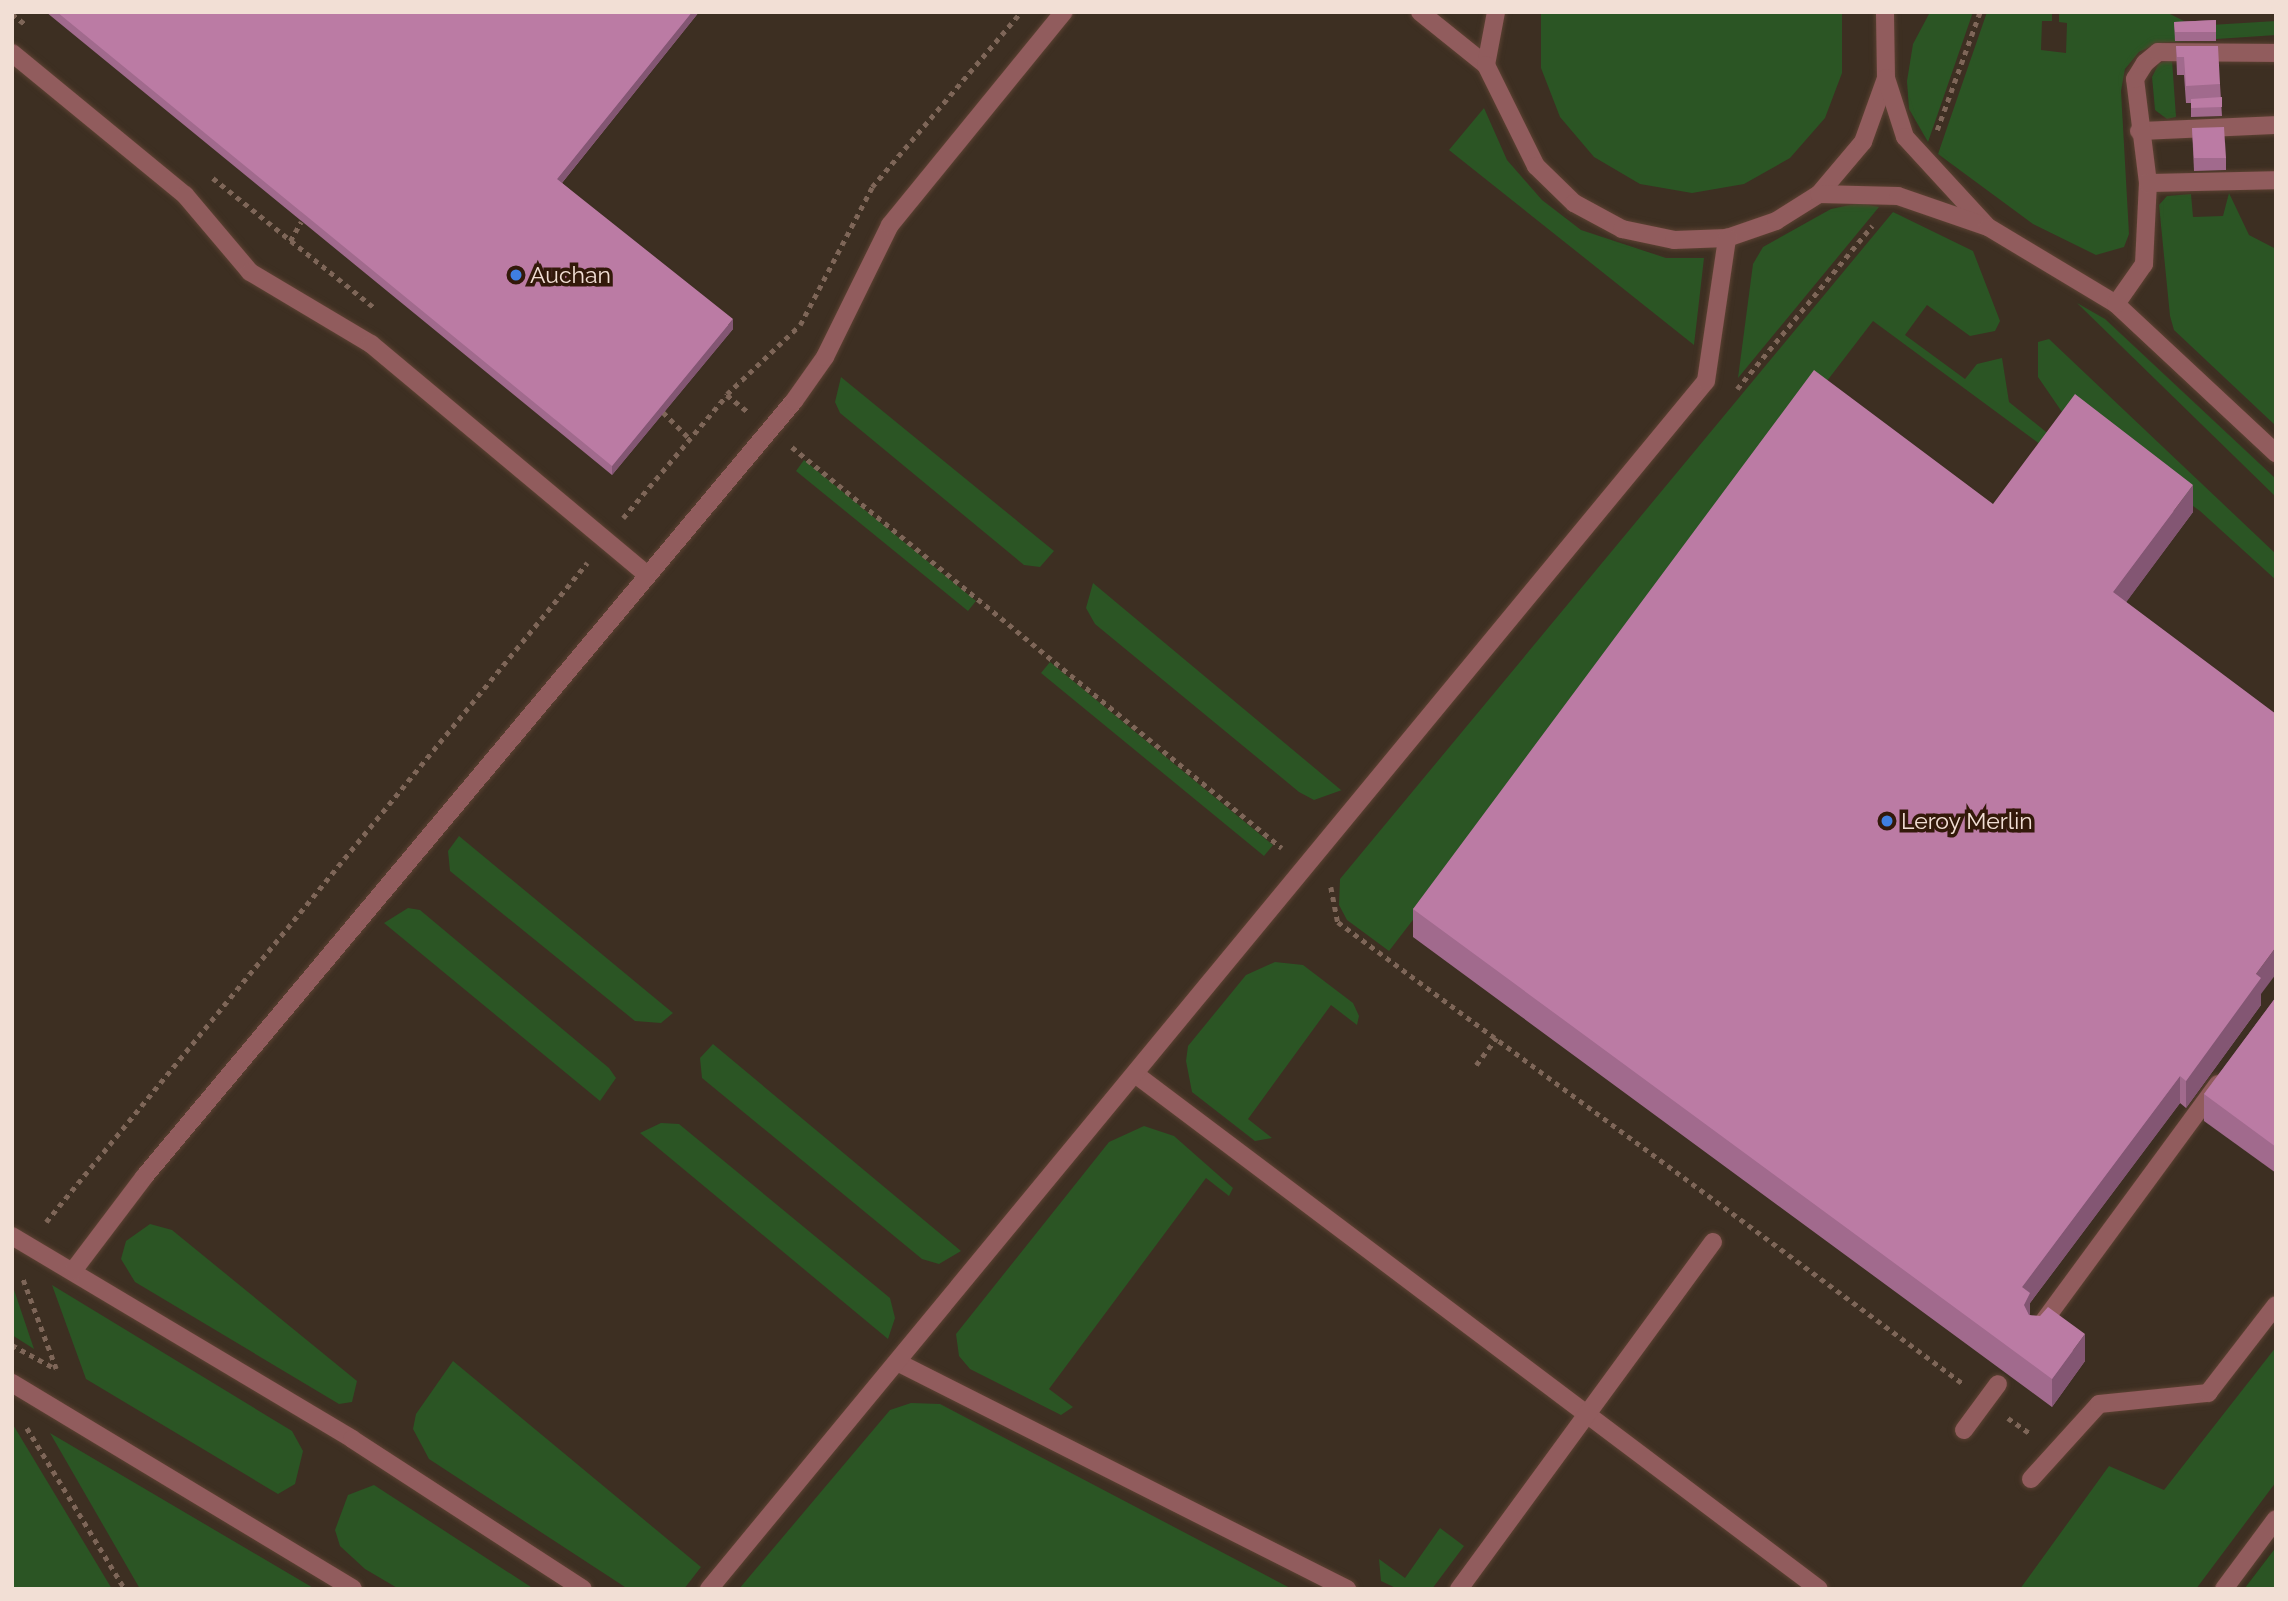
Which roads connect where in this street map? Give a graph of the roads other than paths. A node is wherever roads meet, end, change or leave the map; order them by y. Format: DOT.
graph roads {
  1 [pos="1064,12"];
  2 [pos="1420,12"];
  3 [pos="1496,12"];
  4 [pos="1885,12"];
  5 [pos="12,53"];
  6 [pos="2276,53"];
  7 [pos="1486,65"];
  8 [pos="1886,78"];
  9 [pos="2276,125"];
  10 [pos="2139,131"];
  11 [pos="2276,180"];
  12 [pos="2148,183"];
  13 [pos="1819,194"];
  14 [pos="1989,228"];
  15 [pos="1727,238"];
  16 [pos="2116,304"];
  17 [pos="2276,453"];
  18 [pos="647,575"];
  19 [pos="2228,1070"];
  20 [pos="1135,1074"];
  21 [pos="12,1236"];
  22 [pos="1713,1242"];
  23 [pos="73,1271"];
  24 [pos="2276,1305"];
  25 [pos="2035,1333"];
  26 [pos="899,1363"];
  27 [pos="12,1383"];
  28 [pos="1998,1384"];
  29 [pos="1585,1414"];
  30 [pos="1964,1430"];
  31 [pos="2031,1479"];
  32 [pos="2276,1519"];
  33 [pos="353,1589"];
  34 [pos="583,1589"];
  35 [pos="709,1589"];
  36 [pos="1347,1589"];
  37 [pos="1459,1589"];
  38 [pos="1819,1589"];
  39 [pos="2224,1589"];
  1 -- 18 [label="lane"];
  2 -- 7 [label="lane"];
  3 -- 7 [label="lane"];
  4 -- 8 [label="lane"];
  5 -- 18 [label="lane"];
  6 -- 10 [label="lane"];
  7 -- 15 [label="lane"];
  8 -- 13 [label="lane"];
  8 -- 14 [label="lane"];
  9 -- 10 [label="lane"];
  10 -- 12 [label="lane"];
  11 -- 12 [label="lane"];
  12 -- 16 [label="lane"];
  13 -- 14 [label="lane"];
  13 -- 15 [label="lane"];
  14 -- 16 [label="lane"];
  15 -- 20 [label="lane"];
  16 -- 17 [label="lane"];
  18 -- 23 [label="lane"];
  19 -- 25 [label="lane"];
  20 -- 26 [label="lane"];
  20 -- 29 [label="lane"];
  21 -- 23 [label="lane"];
  22 -- 29 [label="lane"];
  23 -- 34 [label="lane"];
  24 -- 31 [label="lane"];
  26 -- 35 [label="lane"];
  26 -- 36 [label="lane"];
  27 -- 33 [label="lane"];
  28 -- 30 [label="lane"];
  29 -- 37 [label="lane"];
  29 -- 38 [label="lane"];
  32 -- 39 [label="lane"];
}
